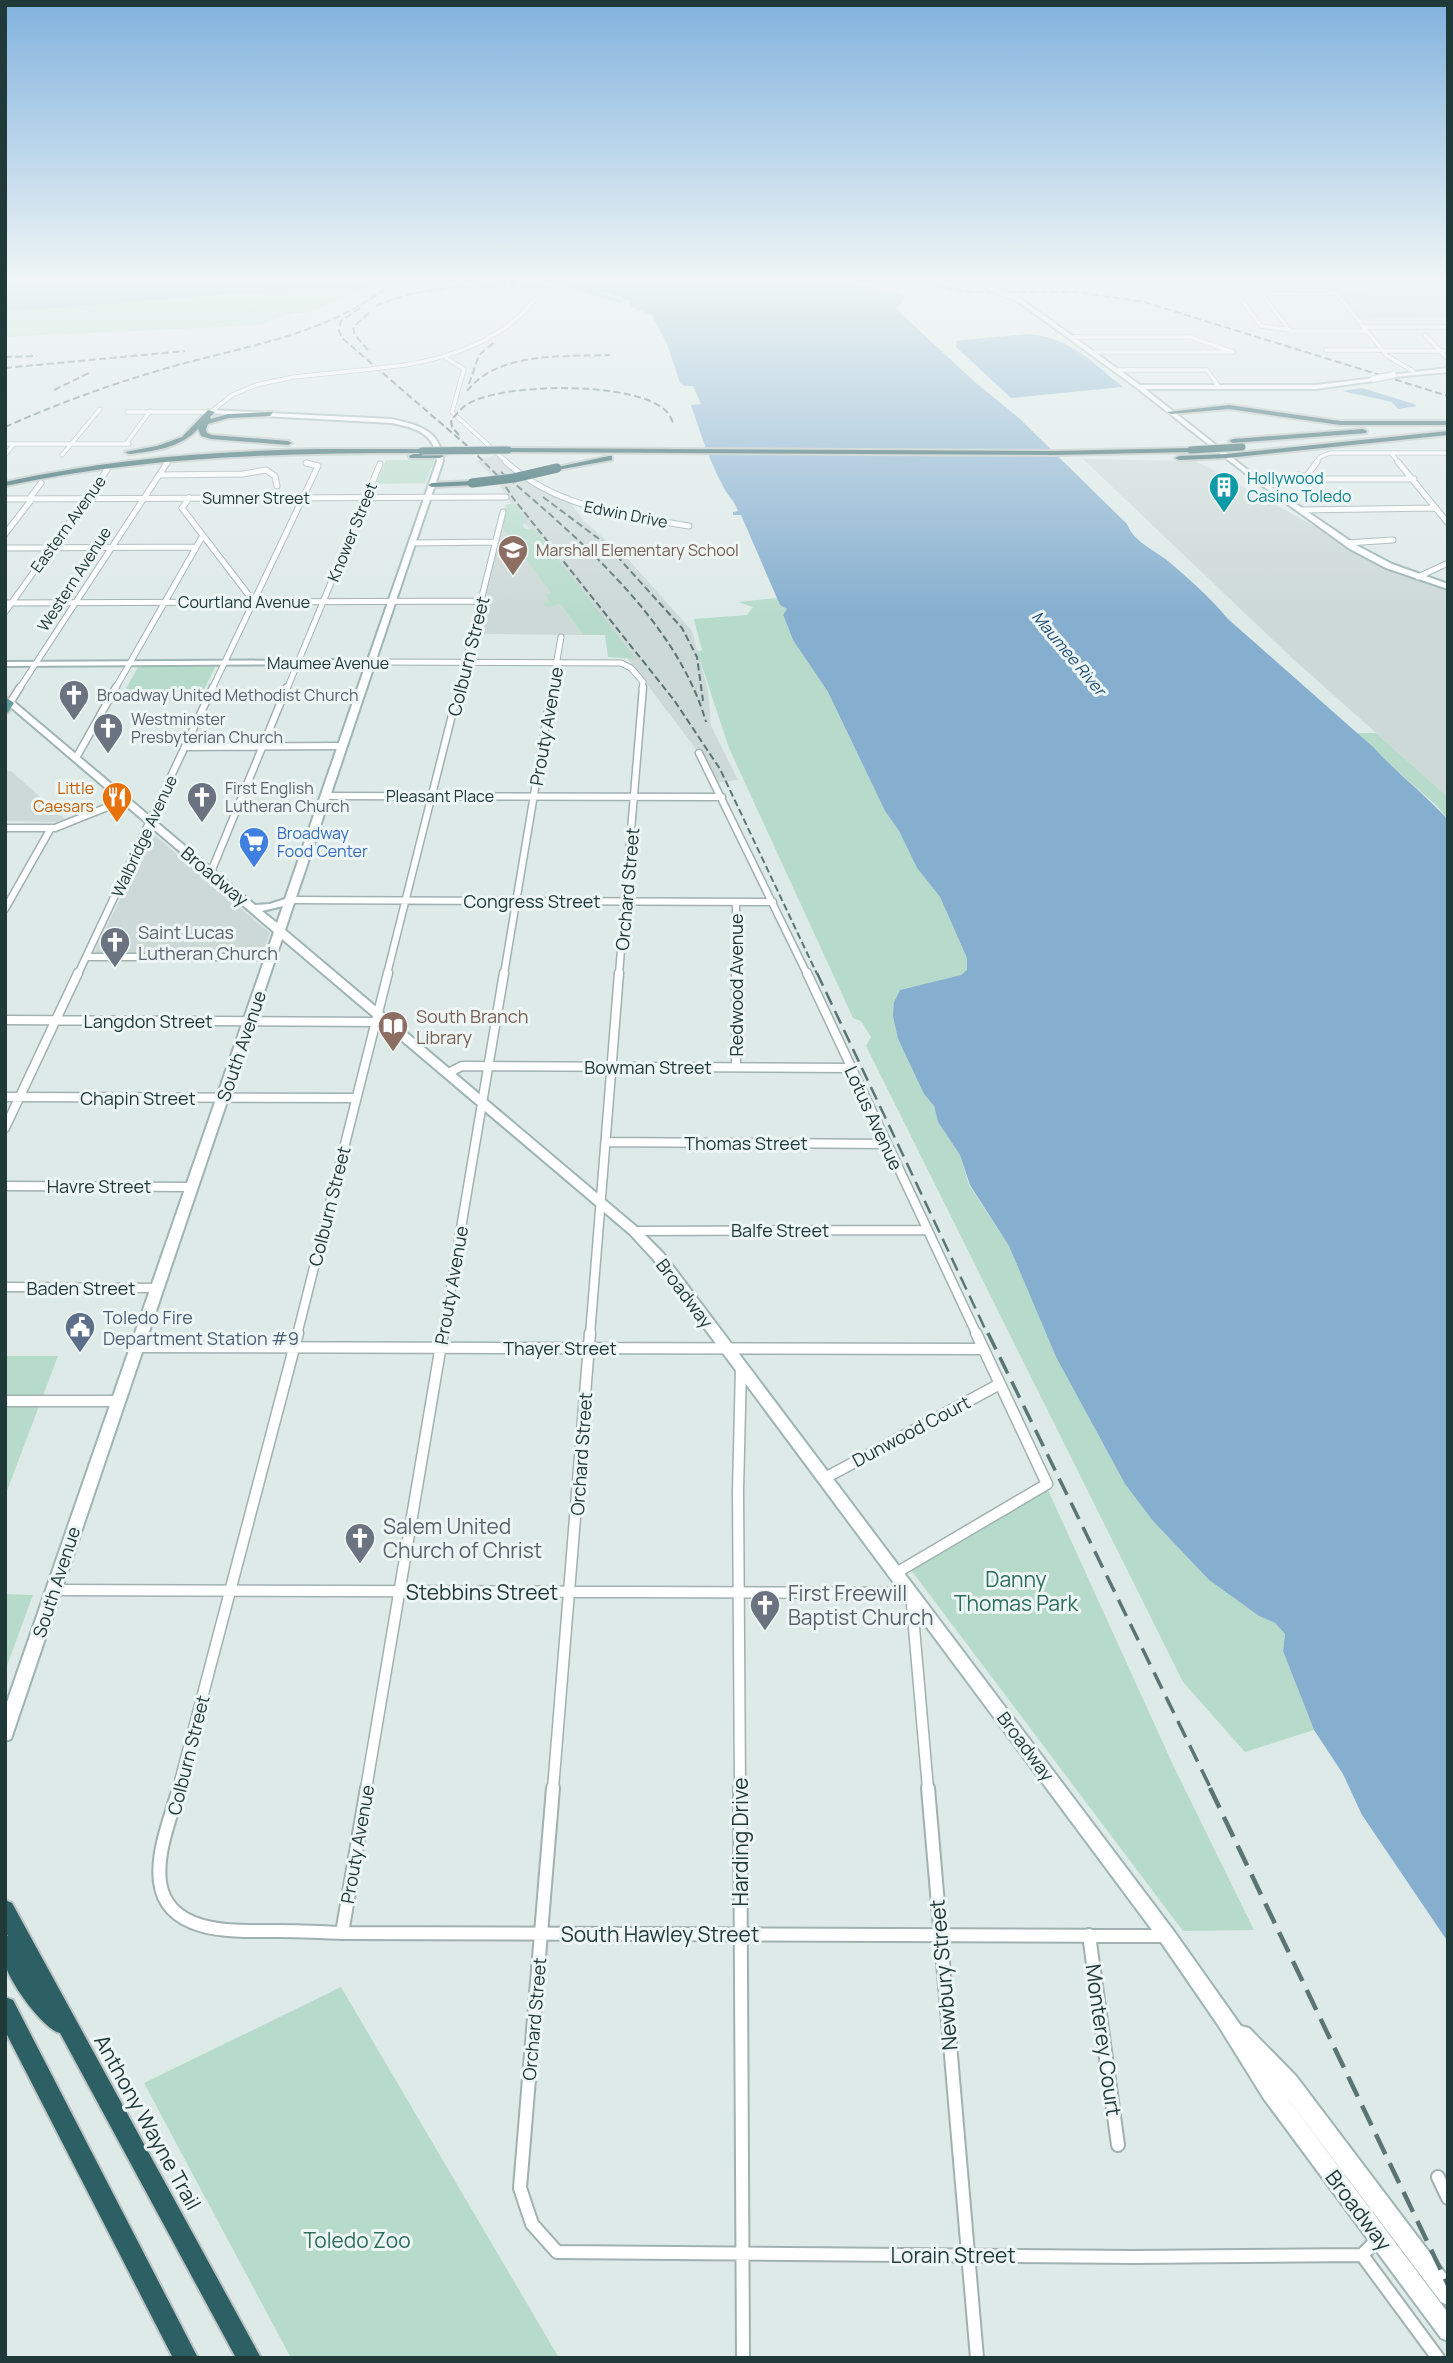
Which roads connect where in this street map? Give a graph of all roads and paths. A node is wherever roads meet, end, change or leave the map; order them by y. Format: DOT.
graph roads {
  1 [pos="234,394"];
  2 [pos="457,394"];
  3 [pos="1148,394"];
  4 [pos="100,409"];
  5 [pos="147,411"];
  6 [pos="127,412"];
  7 [pos="211,412"];
  8 [pos="270,414"];
  9 [pos="1173,414"];
  10 [pos="205,423"];
  11 [pos="1448,424"];
  12 [pos="1448,432"];
  13 [pos="1239,443"];
  14 [pos="5,444"];
  15 [pos="14,444"];
  16 [pos="71,444"];
  17 [pos="296,444"];
  18 [pos="420,448"];
  19 [pos="685,448"];
  20 [pos="1085,449"];
  21 [pos="922,453"];
  22 [pos="1391,453"];
  23 [pos="1448,453"];
  24 [pos="5,455"];
  25 [pos="62,455"];
  26 [pos="440,456"];
  27 [pos="1227,456"];
  28 [pos="131,461"];
  29 [pos="167,463"];
  30 [pos="306,463"];
  31 [pos="380,464"];
  32 [pos="107,470"];
  33 [pos="159,475"];
  34 [pos="1298,475"];
  35 [pos="1306,477"];
  36 [pos="1414,479"];
  37 [pos="5,480"];
  38 [pos="41,483"];
  39 [pos="432,485"];
  40 [pos="277,486"];
  41 [pos="366,497"];
  42 [pos="429,497"];
  43 [pos="506,497"];
  44 [pos="86,498"];
  45 [pos="143,498"];
  46 [pos="189,498"];
  47 [pos="303,498"];
  48 [pos="5,499"];
  49 [pos="31,499"];
  50 [pos="1436,508"];
  51 [pos="1300,510"];
  52 [pos="503,512"];
  53 [pos="1448,523"];
  54 [pos="689,526"];
  55 [pos="5,534"];
  56 [pos="202,537"];
  57 [pos="1393,540"];
  58 [pos="413,542"];
  59 [pos="495,542"];
  60 [pos="1347,543"];
  61 [pos="111,547"];
  62 [pos="196,547"];
  63 [pos="5,548"];
  64 [pos="51,548"];
  65 [pos="1448,563"];
  66 [pos="1418,577"];
  67 [pos="1448,587"];
  68 [pos="482,601"];
  69 [pos="164,602"];
  70 [pos="254,602"];
  71 [pos="323,602"];
  72 [pos="393,602"];
  73 [pos="9,603"];
  74 [pos="75,603"];
  75 [pos="5,612"];
  76 [pos="561,637"];
  77 [pos="466,662"];
  78 [pos="131,663"];
  79 [pos="225,663"];
  80 [pos="298,663"];
  81 [pos="372,663"];
  82 [pos="556,663"];
  83 [pos="5,664"];
  84 [pos="35,664"];
  85 [pos="643,682"];
  86 [pos="7,704"];
  87 [pos="343,746"];
  88 [pos="186,747"];
  89 [pos="263,747"];
  90 [pos="699,753"];
  91 [pos="76,758"];
  92 [pos="327,796"];
  93 [pos="432,796"];
  94 [pos="534,797"];
  95 [pos="634,797"];
  96 [pos="722,797"];
  97 [pos="125,800"];
  98 [pos="151,822"];
  99 [pos="5,828"];
  100 [pos="51,828"];
  101 [pos="211,872"];
  102 [pos="5,886"];
  103 [pos="18,887"];
  104 [pos="291,900"];
  105 [pos="405,901"];
  106 [pos="516,901"];
  107 [pos="626,902"];
  108 [pos="736,902"];
  109 [pos="773,902"];
  110 [pos="254,908"];
  111 [pos="5,909"];
  112 [pos="280,931"];
  113 [pos="87,957"];
  114 [pos="272,957"];
  115 [pos="377,1017"];
  116 [pos="5,1020"];
  117 [pos="57,1020"];
  118 [pos="249,1021"];
  119 [pos="488,1066"];
  120 [pos="613,1066"];
  121 [pos="736,1067"];
  122 [pos="851,1068"];
  123 [pos="448,1073"];
  124 [pos="5,1097"];
  125 [pos="21,1097"];
  126 [pos="223,1098"];
  127 [pos="355,1098"];
  128 [pos="482,1104"];
  129 [pos="5,1128"];
  130 [pos="607,1142"];
  131 [pos="886,1144"];
  132 [pos="5,1186"];
  133 [pos="192,1186"];
  134 [pos="601,1204"];
  135 [pos="926,1230"];
  136 [pos="634,1231"];
  137 [pos="5,1287"];
  138 [pos="157,1288"];
  139 [pos="137,1347"];
  140 [pos="294,1347"];
  141 [pos="441,1348"];
  142 [pos="589,1348"];
  143 [pos="727,1349"];
  144 [pos="982,1349"];
  145 [pos="741,1367"];
  146 [pos="998,1385"];
  147 [pos="5,1401"];
  148 [pos="117,1401"];
  149 [pos="825,1478"];
  150 [pos="896,1573"];
  151 [pos="52,1590"];
  152 [pos="229,1591"];
  153 [pos="400,1591"];
  154 [pos="571,1592"];
  155 [pos="738,1592"];
  156 [pos="911,1593"];
  157 [pos="5,1733"];
  158 [pos="165,1897"];
  159 [pos="5,1910"];
  160 [pos="342,1933"];
  161 [pos="541,1933"];
  162 [pos="741,1934"];
  163 [pos="939,1935"];
  164 [pos="1089,1935"];
  165 [pos="1167,1936"];
  166 [pos="5,1945"];
  167 [pos="5,2008"];
  168 [pos="1226,2018"];
  169 [pos="76,2042"];
  170 [pos="1118,2145"];
  171 [pos="1438,2177"];
  172 [pos="1448,2198"];
  173 [pos="531,2224"];
  174 [pos="1380,2237"];
  175 [pos="742,2254"];
  176 [pos="1362,2255"];
  177 [pos="968,2256"];
  178 [pos="1448,2295"];
  179 [pos="1448,2331"];
  180 [pos="186,2358"];
  181 [pos="249,2358"];
  182 [pos="743,2358"];
  183 [pos="977,2358"];
  184 [pos="1438,2358"];
  1 -- 7 [label="street, bridge"];
  2 -- 54 [label="street, Edwin Drive"];
  3 -- 9 [label="street"];
  4 -- 16 [label="street"];
  5 -- 6 [label="street"];
  5 -- 7 [label="street"];
  5 -- 16 [label="street"];
  7 -- 8 [label="street"];
  7 -- 10 [label="highway"];
  7 -- 37 [label="highway"];
  8 -- 10 [label="highway"];
  8 -- 26 [label="street"];
  9 -- 11 [label="highway"];
  9 -- 13 [label="highway"];
  9 -- 27 [label="street"];
  10 -- 17 [label="highway"];
  11 -- 13 [label="highway"];
  12 -- 13 [label="highway"];
  12 -- 27 [label="highway"];
  13 -- 20 [label="highway, bridge"];
  14 -- 15 [label="street"];
  15 -- 16 [label="street"];
  15 -- 24 [label="street"];
  16 -- 25 [label="street"];
  17 -- 18 [label="highway"];
  17 -- 37 [label="highway"];
  18 -- 19 [label="highway, bridge"];
  18 -- 28 [label="highway"];
  19 -- 20 [label="highway"];
  19 -- 21 [label="highway"];
  19 -- 39 [label="highway, bridge"];
  20 -- 21 [label="highway"];
  21 -- 27 [label="highway"];
  22 -- 23 [label="street"];
  22 -- 35 [label="street"];
  22 -- 36 [label="street"];
  26 -- 28 [label="highway"];
  26 -- 39 [label="street, South Avenue"];
  27 -- 51 [label="street"];
  28 -- 37 [label="highway"];
  29 -- 33 [label="street, Western Avenue"];
  30 -- 47 [label="street, Walbridge Avenue"];
  31 -- 41 [label="street, Knower Street"];
  32 -- 44 [label="street, Eastern Avenue"];
  33 -- 40 [label="street"];
  33 -- 45 [label="street, Western Avenue"];
  34 -- 35 [label="street"];
  35 -- 36 [label="street"];
  36 -- 50 [label="street"];
  38 -- 49 [label="street"];
  39 -- 42 [label="street, South Avenue"];
  41 -- 42 [label="street, Sumner Street"];
  41 -- 47 [label="street, Sumner Street"];
  41 -- 71 [label="street, Knower Street"];
  42 -- 43 [label="street, Sumner Street"];
  42 -- 58 [label="street, South Avenue"];
  44 -- 45 [label="street, Sumner Street"];
  44 -- 49 [label="street, Sumner Street"];
  44 -- 64 [label="street, Eastern Avenue"];
  45 -- 46 [label="street, Sumner Street"];
  45 -- 61 [label="street, Western Avenue"];
  46 -- 47 [label="street, Sumner Street"];
  46 -- 56 [label="street"];
  47 -- 70 [label="street, Walbridge Avenue"];
  48 -- 49 [label="street, Sumner Street"];
  49 -- 55 [label="street"];
  50 -- 51 [label="street"];
  50 -- 53 [label="street"];
  51 -- 60 [label="street"];
  52 -- 59 [label="street, Colburn Street"];
  56 -- 62 [label="street"];
  56 -- 70 [label="street"];
  57 -- 60 [label="street"];
  58 -- 59 [label="street"];
  58 -- 72 [label="street, South Avenue"];
  59 -- 68 [label="street, Colburn Street"];
  60 -- 66 [label="street"];
  61 -- 62 [label="street"];
  61 -- 64 [label="street"];
  61 -- 74 [label="street, Western Avenue"];
  62 -- 69 [label="street"];
  63 -- 64 [label="street"];
  64 -- 73 [label="street, Eastern Avenue"];
  65 -- 66 [label="street"];
  66 -- 67 [label="street"];
  68 -- 72 [label="street, Courtland Avenue"];
  68 -- 77 [label="street, Colburn Street"];
  69 -- 70 [label="street, Courtland Avenue"];
  69 -- 74 [label="street, Courtland Avenue"];
  69 -- 78 [label="street"];
  70 -- 71 [label="street, Courtland Avenue"];
  70 -- 79 [label="street, Walbridge Avenue"];
  71 -- 72 [label="street, Courtland Avenue"];
  71 -- 80 [label="street, Knower Street"];
  72 -- 81 [label="street, South Avenue"];
  73 -- 74 [label="street, Courtland Avenue"];
  73 -- 75 [label="street, Eastern Avenue"];
  74 -- 84 [label="street, Western Avenue"];
  76 -- 82 [label="street, Prouty Avenue"];
  77 -- 81 [label="street, Maumee Avenue"];
  77 -- 82 [label="street, Maumee Avenue"];
  77 -- 93 [label="street, Colburn Street"];
  78 -- 79 [label="street, Maumee Avenue"];
  78 -- 84 [label="street, Maumee Avenue"];
  78 -- 91 [label="street"];
  79 -- 80 [label="street, Maumee Avenue"];
  79 -- 88 [label="street, Walbridge Avenue"];
  80 -- 81 [label="street, Maumee Avenue"];
  80 -- 89 [label="street, Knower Street"];
  81 -- 87 [label="street, South Avenue"];
  82 -- 85 [label="street, Maumee Avenue"];
  82 -- 94 [label="street, Prouty Avenue"];
  83 -- 84 [label="street, Maumee Avenue"];
  84 -- 86 [label="street, Western Avenue"];
  85 -- 95 [label="street, Orchard Street"];
  86 -- 91 [label="street, Broadway"];
  87 -- 89 [label="street"];
  87 -- 92 [label="street, South Avenue"];
  88 -- 89 [label="street"];
  88 -- 98 [label="street, Walbridge Avenue"];
  89 -- 101 [label="street, Knower Street"];
  90 -- 96 [label="street, Lotus Avenue"];
  91 -- 97 [label="street, Broadway"];
  92 -- 93 [label="street, Pleasant Place"];
  92 -- 104 [label="street, South Avenue"];
  93 -- 94 [label="street, Pleasant Place"];
  93 -- 105 [label="street, Colburn Street"];
  94 -- 95 [label="street, Pleasant Place"];
  94 -- 106 [label="street, Prouty Avenue"];
  95 -- 96 [label="street, Pleasant Place"];
  95 -- 107 [label="street, Orchard Street"];
  96 -- 109 [label="street, Lotus Avenue"];
  97 -- 98 [label="street, Broadway"];
  97 -- 100 [label="street"];
  98 -- 101 [label="street, Broadway"];
  98 -- 113 [label="street, Walbridge Avenue"];
  99 -- 100 [label="street"];
  100 -- 103 [label="street"];
  101 -- 110 [label="street, Broadway"];
  102 -- 103 [label="street"];
  103 -- 111 [label="street"];
  104 -- 105 [label="street, Congress Street"];
  104 -- 110 [label="street"];
  104 -- 112 [label="street, South Avenue"];
  105 -- 106 [label="street, Congress Street"];
  105 -- 115 [label="street, Colburn Street"];
  106 -- 107 [label="street, Congress Street"];
  106 -- 119 [label="street, Prouty Avenue"];
  107 -- 108 [label="street, Congress Street"];
  107 -- 120 [label="street, Orchard Street"];
  108 -- 109 [label="street, Congress Street"];
  108 -- 121 [label="street, Redwood Avenue"];
  109 -- 122 [label="street, Lotus Avenue"];
  110 -- 112 [label="street, Broadway"];
  112 -- 114 [label="street, South Avenue"];
  112 -- 115 [label="street, Broadway"];
  113 -- 114 [label="street"];
  113 -- 117 [label="street, Walbridge Avenue"];
  114 -- 118 [label="street, South Avenue"];
  115 -- 118 [label="street, Langdon Street"];
  115 -- 123 [label="street, Broadway"];
  115 -- 127 [label="street, Colburn Street"];
  116 -- 117 [label="street, Langdon Street"];
  117 -- 118 [label="street, Langdon Street"];
  117 -- 125 [label="street, Walbridge Avenue"];
  118 -- 126 [label="street, South Avenue"];
  119 -- 120 [label="street, Bowman Street"];
  119 -- 123 [label="street, Bowman Street"];
  119 -- 128 [label="street, Prouty Avenue"];
  120 -- 121 [label="street, Bowman Street"];
  120 -- 130 [label="street, Orchard Street"];
  121 -- 122 [label="street, Bowman Street"];
  122 -- 131 [label="street, Lotus Avenue"];
  123 -- 128 [label="street, Broadway"];
  124 -- 125 [label="street, Chapin Street"];
  125 -- 126 [label="street, Chapin Street"];
  125 -- 129 [label="street, Walbridge Avenue"];
  126 -- 127 [label="street, Chapin Street"];
  126 -- 133 [label="street, South Avenue"];
  127 -- 140 [label="street, Colburn Street"];
  128 -- 134 [label="street, Broadway"];
  128 -- 141 [label="street, Prouty Avenue"];
  130 -- 131 [label="street, Thomas Street"];
  130 -- 134 [label="street, Orchard Street"];
  131 -- 135 [label="street, Lotus Avenue"];
  132 -- 133 [label="street, Havre Street"];
  133 -- 138 [label="street, South Avenue"];
  134 -- 136 [label="street, Broadway"];
  134 -- 142 [label="street, Orchard Street"];
  135 -- 136 [label="street, Balfe Street"];
  135 -- 144 [label="street, Lotus Avenue"];
  136 -- 143 [label="street, Broadway"];
  137 -- 138 [label="street, Baden Street"];
  138 -- 139 [label="street, South Avenue"];
  139 -- 140 [label="street, Thayer Street"];
  139 -- 148 [label="street, South Avenue"];
  140 -- 141 [label="street, Thayer Street"];
  140 -- 152 [label="street, Colburn Street"];
  141 -- 142 [label="street, Thayer Street"];
  141 -- 153 [label="street, Prouty Avenue"];
  142 -- 143 [label="street, Thayer Street"];
  142 -- 154 [label="street, Orchard Street"];
  143 -- 144 [label="street, Thayer Street"];
  143 -- 145 [label="street, Broadway"];
  144 -- 146 [label="street, Lotus Avenue"];
  145 -- 149 [label="street, Broadway"];
  145 -- 155 [label="street, Harding Drive"];
  146 -- 149 [label="street, Dunwood Court"];
  146 -- 150 [label="street, Lotus Avenue"];
  147 -- 148 [label="street"];
  148 -- 151 [label="street, South Avenue"];
  149 -- 150 [label="street, Broadway"];
  150 -- 156 [label="street, Broadway"];
  151 -- 152 [label="street, Stebbins Street"];
  151 -- 157 [label="street, South Avenue"];
  152 -- 153 [label="street, Stebbins Street"];
  152 -- 158 [label="street, Colburn Street"];
  153 -- 154 [label="street, Stebbins Street"];
  153 -- 160 [label="street, Prouty Avenue"];
  154 -- 155 [label="street, Stebbins Street"];
  154 -- 161 [label="street, Orchard Street"];
  155 -- 156 [label="street, Stebbins Street"];
  155 -- 162 [label="street, Harding Drive"];
  156 -- 163 [label="street, Newbury Street"];
  156 -- 165 [label="street, Broadway"];
  158 -- 160 [label="street, South Hawley Street"];
  159 -- 169 [label="highway, Anthony Wayne Trail"];
  160 -- 161 [label="street, South Hawley Street"];
  161 -- 162 [label="street, South Hawley Street"];
  161 -- 173 [label="street, Orchard Street"];
  162 -- 163 [label="street, South Hawley Street"];
  162 -- 175 [label="street, Harding Drive"];
  163 -- 164 [label="street, South Hawley Street"];
  163 -- 177 [label="street, Newbury Street"];
  164 -- 165 [label="street, South Hawley Street"];
  164 -- 170 [label="street, Monterey Court"];
  165 -- 168 [label="street, Broadway"];
  166 -- 169 [label="highway"];
  167 -- 180 [label="highway"];
  168 -- 174 [label="street, Broadway"];
  168 -- 178 [label="street, Broadway"];
  169 -- 181 [label="highway, Anthony Wayne Trail"];
  171 -- 172 [label="street"];
  173 -- 175 [label="street, Lorain Street"];
  174 -- 176 [label="street"];
  174 -- 179 [label="street, Broadway"];
  175 -- 177 [label="street, Lorain Street"];
  175 -- 182 [label="street, Harding Drive"];
  176 -- 177 [label="street, Lorain Street"];
  176 -- 184 [label="street, Broadway"];
  177 -- 183 [label="street, Newbury Street"];
}
